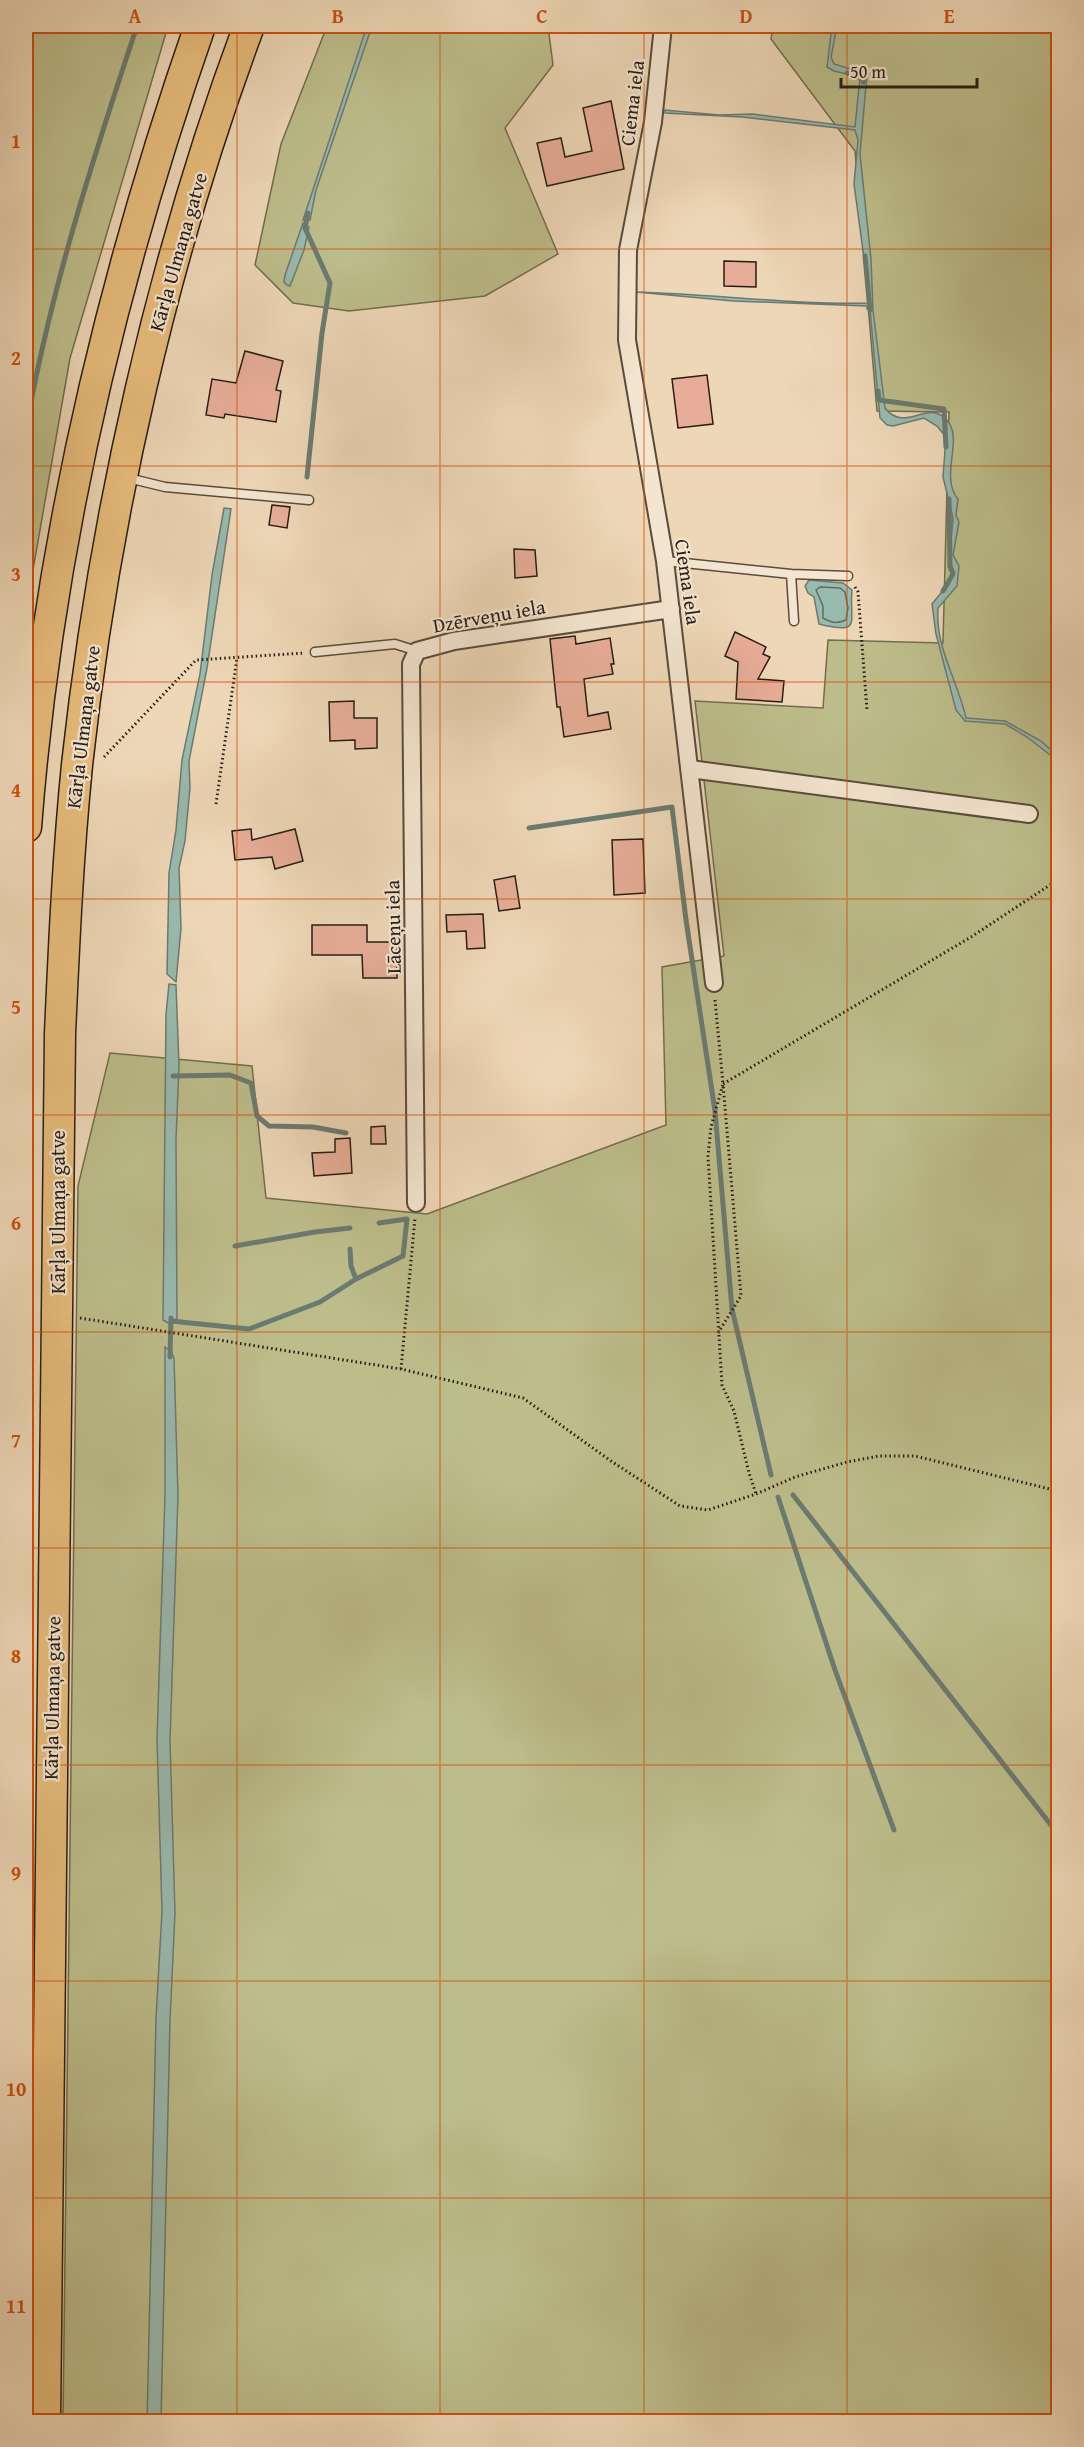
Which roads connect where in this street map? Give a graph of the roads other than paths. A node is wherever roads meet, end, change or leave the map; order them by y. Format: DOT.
graph roads {
  1 [pos="200,26"];
  2 [pos="249,26"];
  3 [pos="663,26"];
  4 [pos="122,476"];
  5 [pos="309,500"];
  6 [pos="665,561"];
  7 [pos="791,574"];
  8 [pos="848,576"];
  9 [pos="672,609"];
  10 [pos="794,621"];
  11 [pos="417,651"];
  12 [pos="315,652"];
  13 [pos="690,769"];
  14 [pos="1029,814"];
  15 [pos="26,826"];
  16 [pos="714,983"];
  17 [pos="416,1203"];
  18 [pos="45,2421"];
  1 -- 15 [label="highway"];
  2 -- 4 [label="highway, Kārļa Ulmaņa gatve"];
  3 -- 6 [label="street, Ciema iela"];
  4 -- 5 [label="lane"];
  4 -- 18 [label="highway, Kārļa Ulmaņa gatve"];
  6 -- 7 [label="lane"];
  6 -- 9 [label="street, Ciema iela"];
  7 -- 8 [label="lane"];
  7 -- 10 [label="lane"];
  9 -- 11 [label="street, Dzērveņu iela"];
  9 -- 13 [label="street, Ciema iela"];
  11 -- 12 [label="lane, Dzērveņu iela"];
  11 -- 17 [label="street, Lāceņu iela"];
  13 -- 14 [label="street"];
  13 -- 16 [label="street, Ciema iela"];
}
